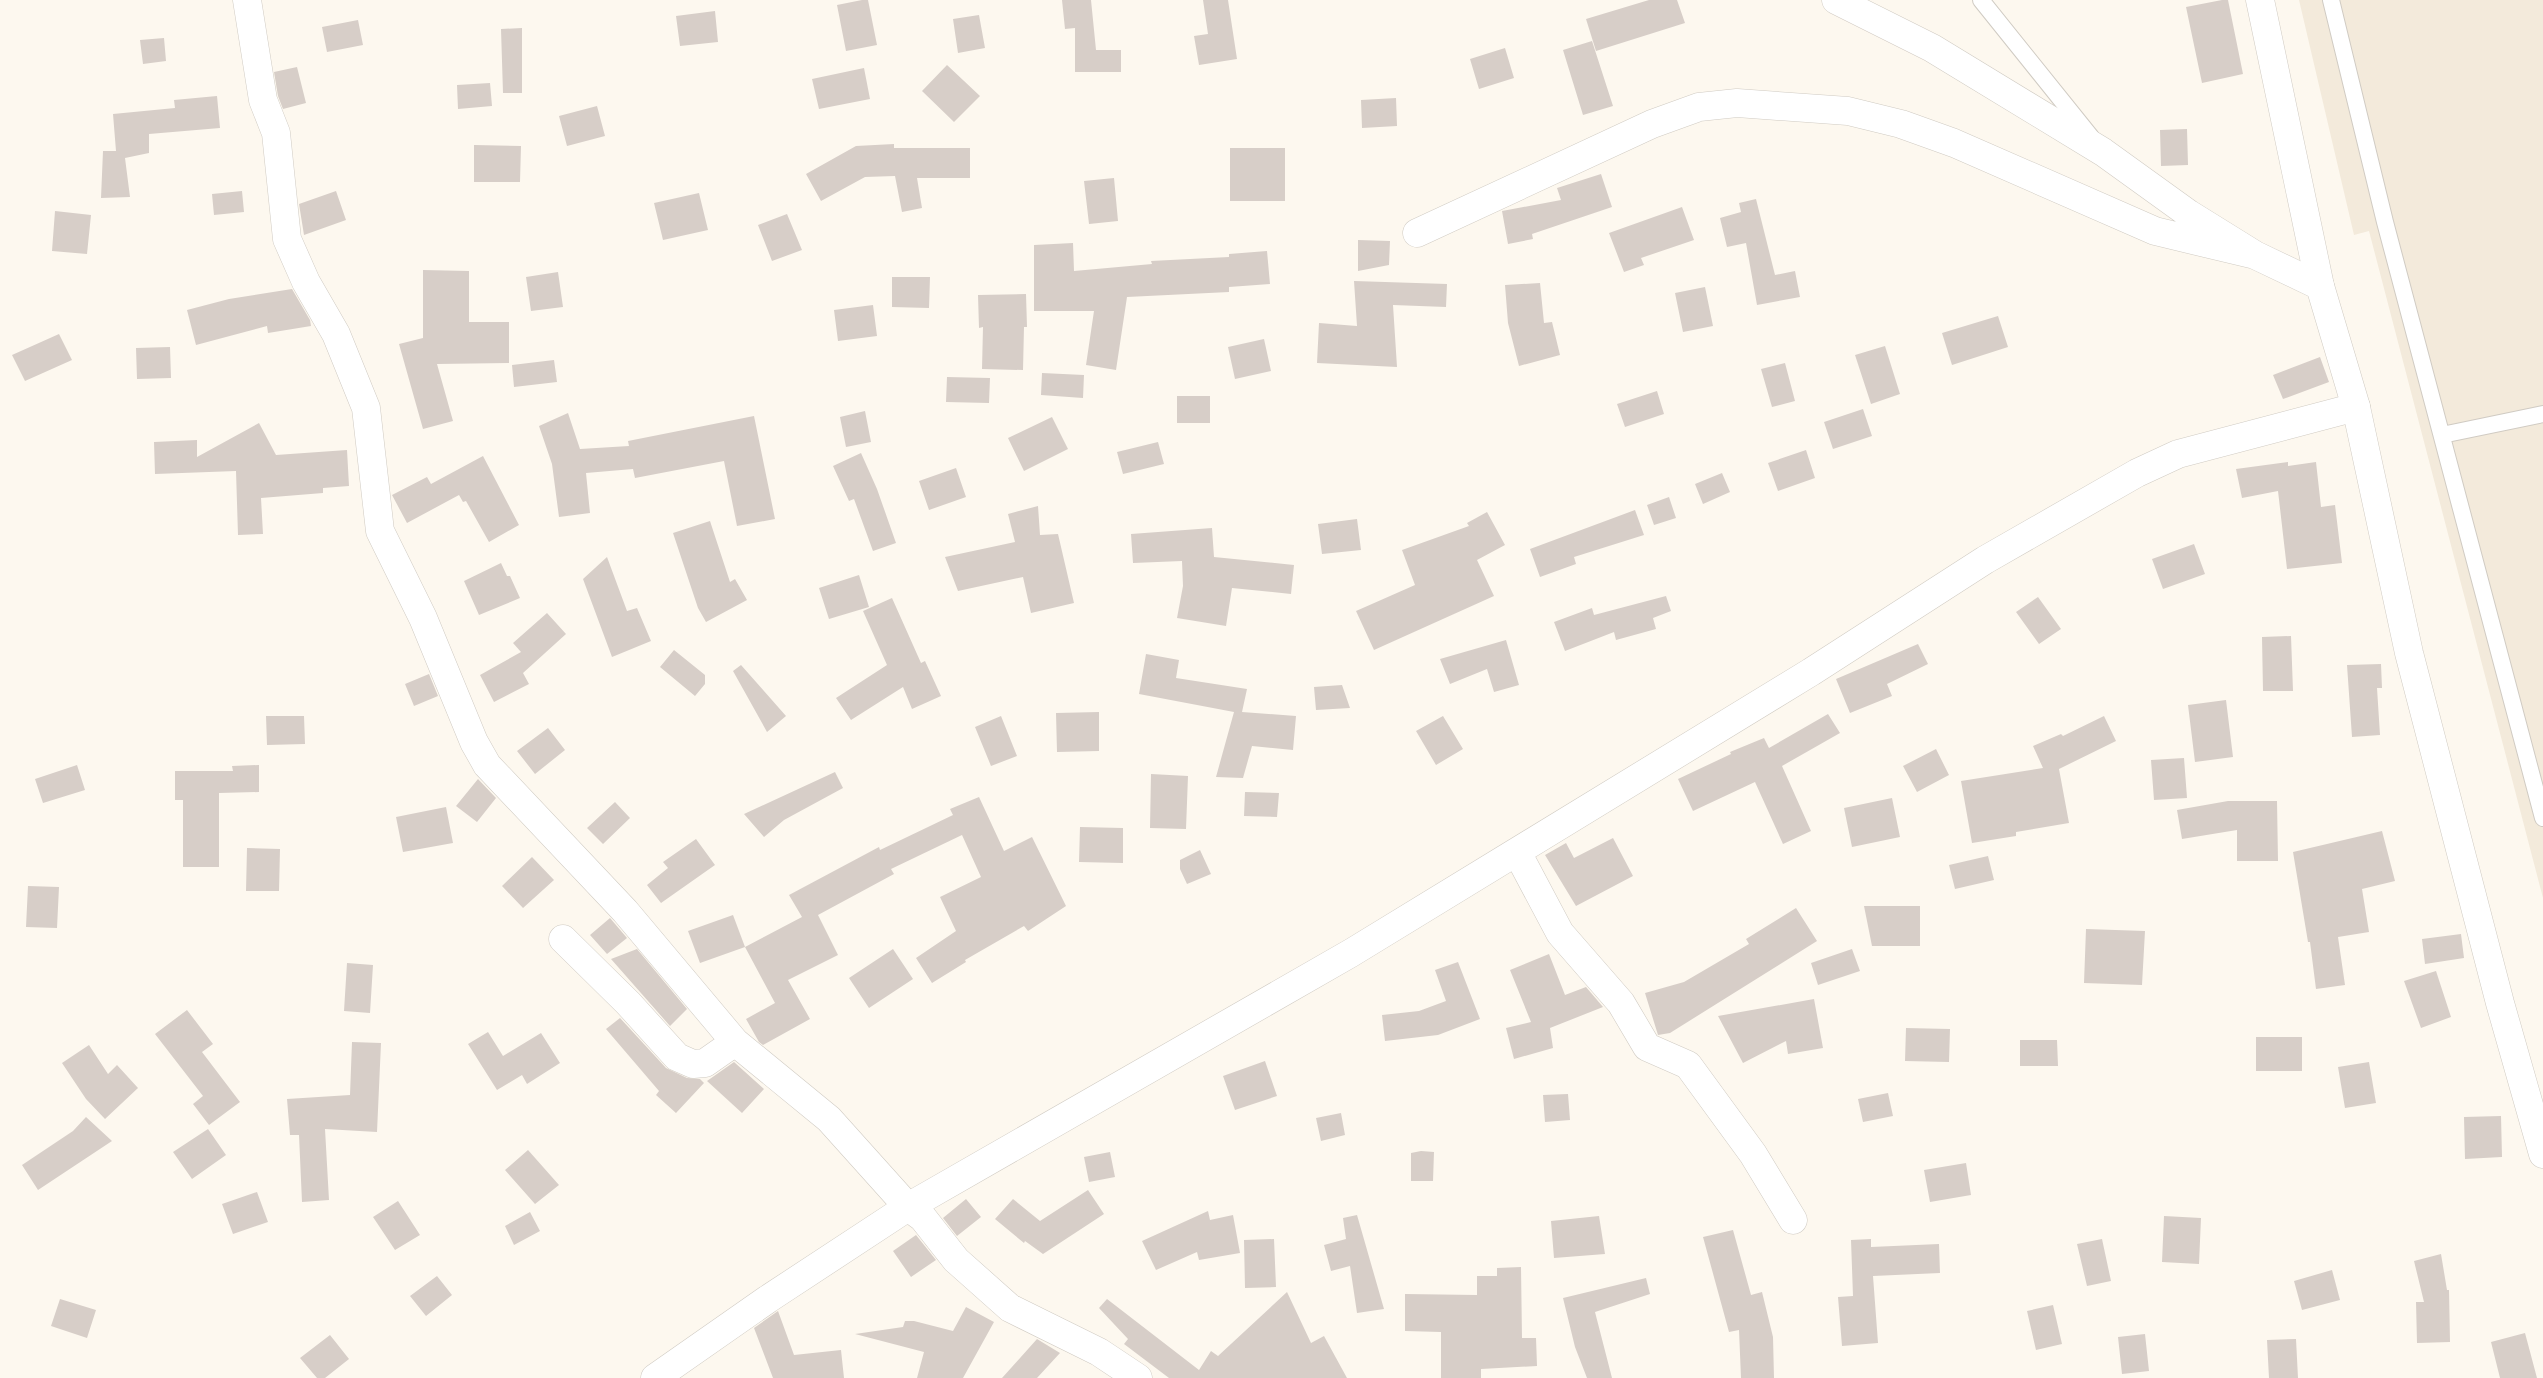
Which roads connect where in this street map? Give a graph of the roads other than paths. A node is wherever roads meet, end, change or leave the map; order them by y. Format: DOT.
graph roads {
  1 [pos="247,0"];
  2 [pos="1836,0"];
  3 [pos="1981,0"];
  4 [pos="2260,0"];
  5 [pos="2331,0"];
  6 [pos="2103,152"];
  7 [pos="1417,234"];
  8 [pos="2255,255"];
  9 [pos="2320,286"];
  10 [pos="2356,407"];
  11 [pos="2543,414"];
  12 [pos="2442,435"];
  13 [pos="2543,818"];
  14 [pos="1517,852"];
  15 [pos="563,939"];
  16 [pos="735,1042"];
  17 [pos="2543,1154"];
  18 [pos="908,1207"];
  19 [pos="1792,1220"];
  20 [pos="655,1378"];
  21 [pos="1138,1378"];
  1 -- 16 [label="street"];
  2 -- 6 [label="street"];
  3 -- 6 [label="lane"];
  4 -- 9 [label="street"];
  5 -- 12 [label="lane"];
  6 -- 8 [label="street"];
  7 -- 8 [label="street"];
  8 -- 9 [label="street"];
  9 -- 10 [label="street"];
  10 -- 14 [label="street"];
  10 -- 17 [label="street"];
  11 -- 12 [label="lane"];
  12 -- 13 [label="lane"];
  14 -- 18 [label="street"];
  14 -- 19 [label="street"];
  15 -- 16 [label="street"];
  16 -- 18 [label="street"];
  18 -- 20 [label="street"];
  18 -- 21 [label="street"];
}
